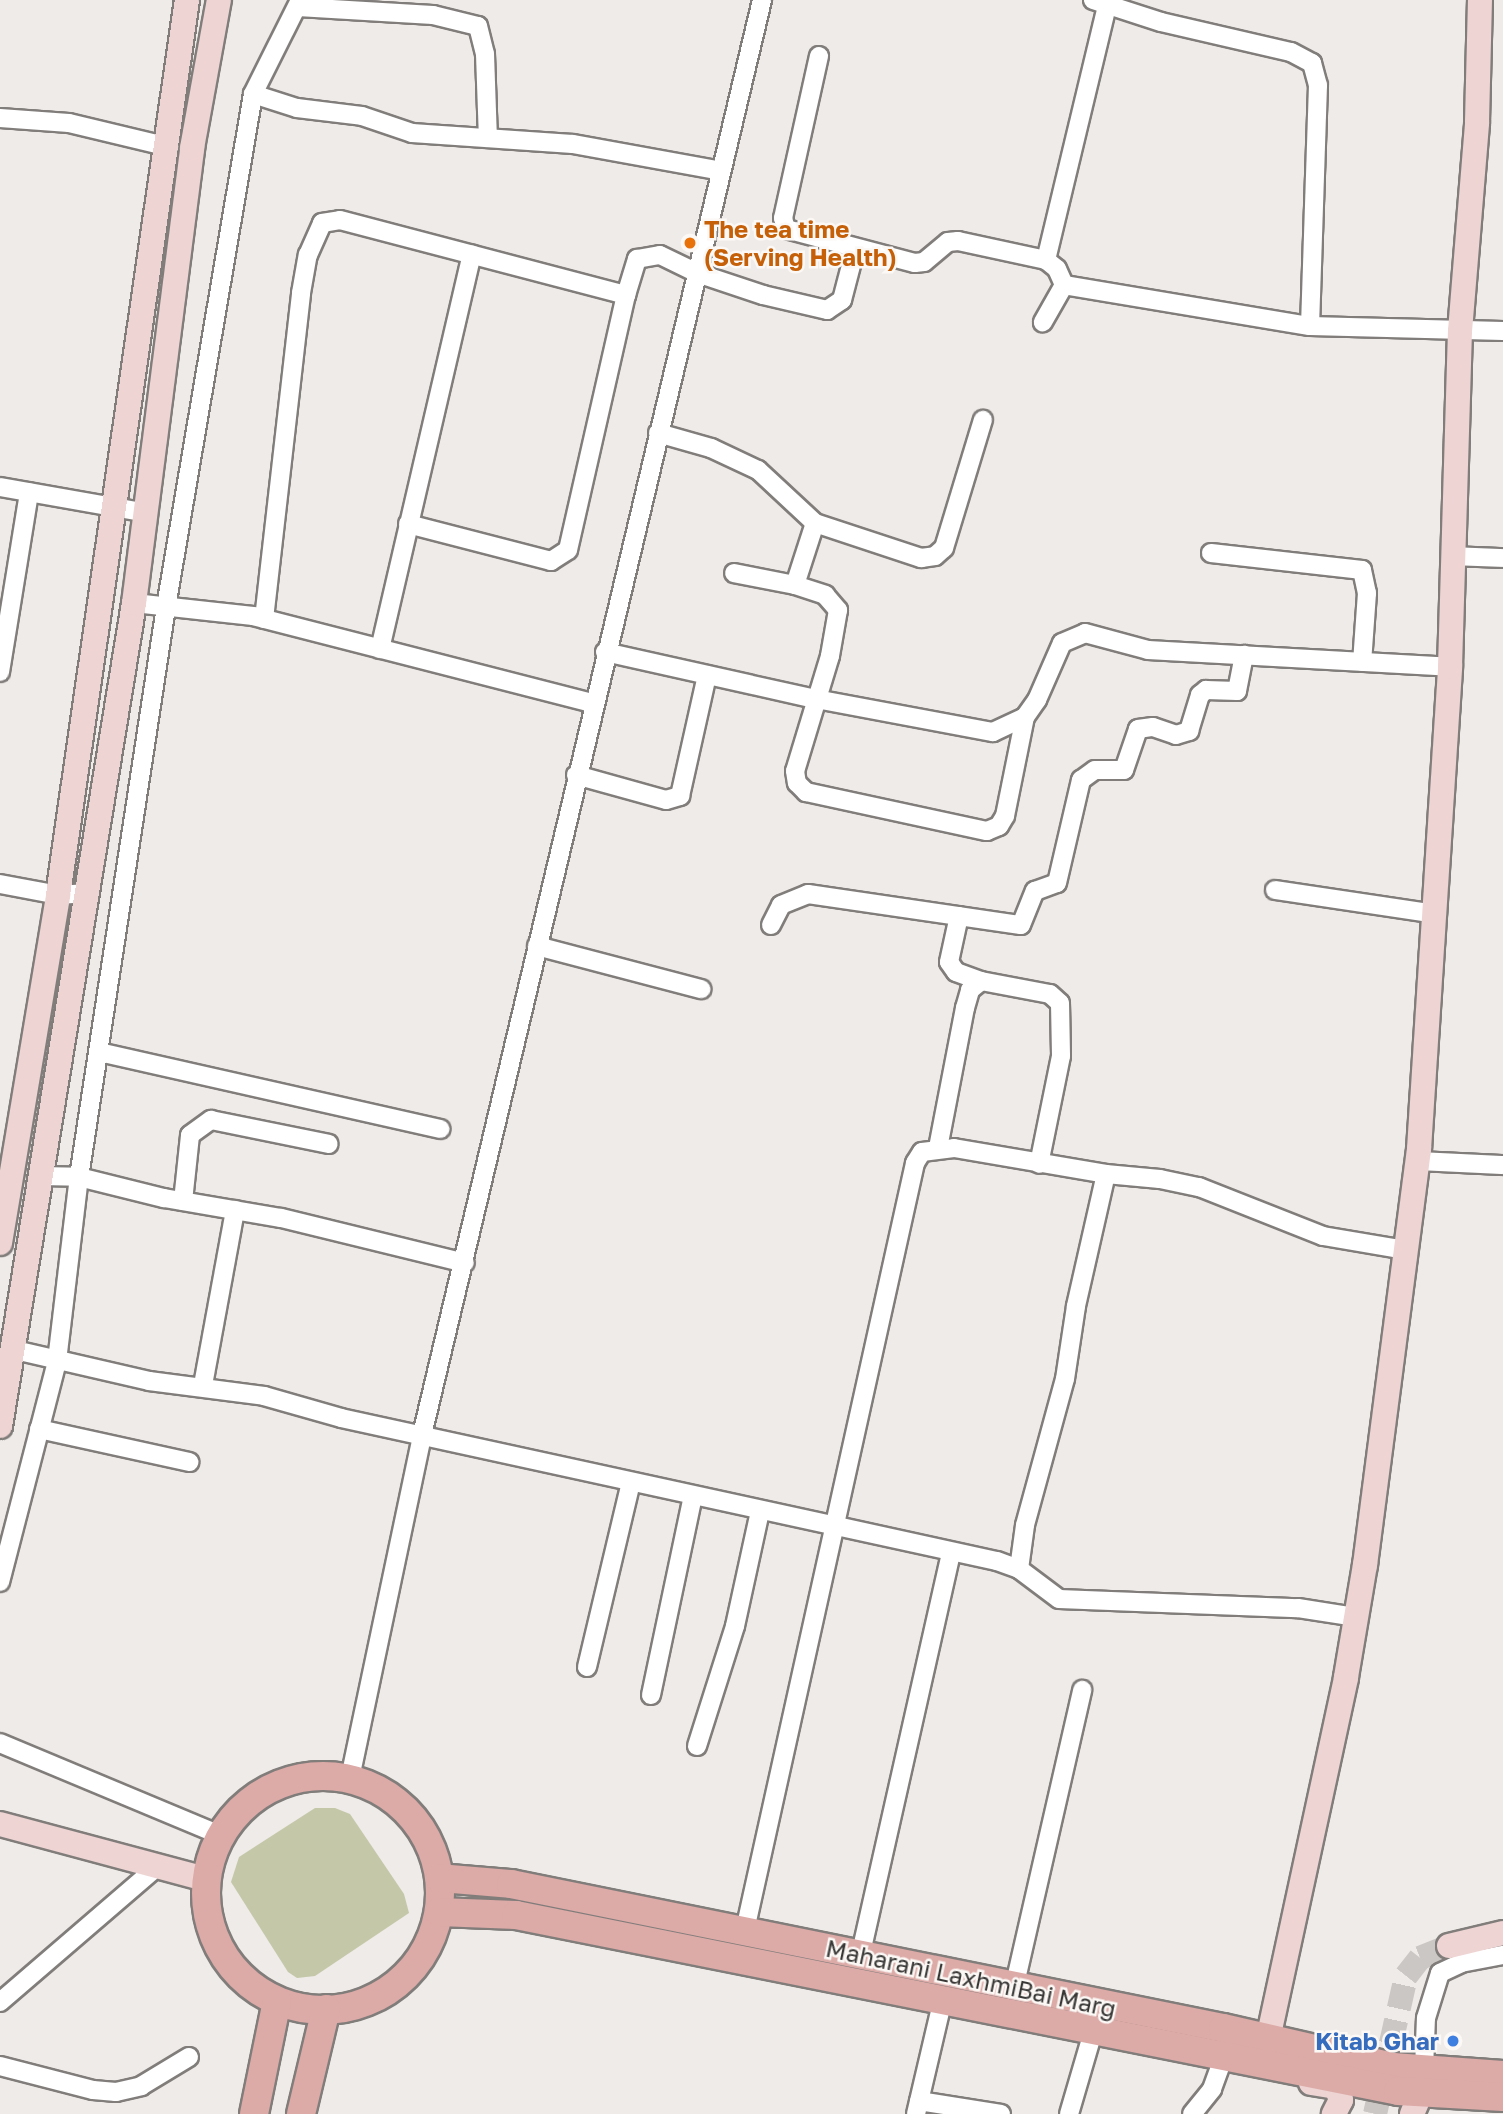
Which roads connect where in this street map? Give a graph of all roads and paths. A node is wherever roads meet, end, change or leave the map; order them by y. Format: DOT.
graph roads {
  1 [pos="187,0"];
  2 [pos="219,0"];
  3 [pos="762,0"];
  4 [pos="1480,0"];
  5 [pos="1100,2"];
  6 [pos="299,3"];
  7 [pos="1127,5"];
  8 [pos="819,56"];
  9 [pos="253,94"];
  10 [pos="0,118"];
  11 [pos="488,138"];
  12 [pos="169,146"];
  13 [pos="721,171"];
  14 [pos="855,250"];
  15 [pos="472,255"];
  16 [pos="1046,260"];
  17 [pos="697,273"];
  18 [pos="1064,285"];
  19 [pos="626,295"];
  20 [pos="1043,322"];
  21 [pos="1310,327"];
  22 [pos="1460,331"];
  23 [pos="1503,331"];
  24 [pos="983,420"];
  25 [pos="658,433"];
  26 [pos="0,487"];
  27 [pos="29,492"];
  28 [pos="112,506"];
  29 [pos="148,513"];
  30 [pos="815,523"];
  31 [pos="408,524"];
  32 [pos="1211,553"];
  33 [pos="1453,556"];
  34 [pos="1503,558"];
  35 [pos="734,573"];
  36 [pos="795,586"];
  37 [pos="134,603"];
  38 [pos="166,607"];
  39 [pos="264,619"];
  40 [pos="380,649"];
  41 [pos="606,652"];
  42 [pos="1244,655"];
  43 [pos="1362,662"];
  44 [pos="1450,667"];
  45 [pos="0,672"];
  46 [pos="707,675"];
  47 [pos="816,699"];
  48 [pos="593,703"];
  49 [pos="1024,717"];
  50 [pos="576,775"];
  51 [pos="0,884"];
  52 [pos="1275,890"];
  53 [pos="88,893"];
  54 [pos="58,895"];
  55 [pos="1436,914"];
  56 [pos="959,916"];
  57 [pos="771,925"];
  58 [pos="537,946"];
  59 [pos="981,981"];
  60 [pos="701,989"];
  61 [pos="99,1052"];
  62 [pos="440,1129"];
  63 [pos="329,1144"];
  64 [pos="938,1148"];
  65 [pos="1417,1161"];
  66 [pos="1040,1164"];
  67 [pos="1503,1165"];
  68 [pos="1106,1174"];
  69 [pos="40,1176"];
  70 [pos="79,1177"];
  71 [pos="183,1201"];
  72 [pos="235,1210"];
  73 [pos="0,1242"];
  74 [pos="1405,1250"];
  75 [pos="464,1263"];
  76 [pos="15,1350"];
  77 [pos="57,1361"];
  78 [pos="203,1385"];
  79 [pos="0,1426"];
  80 [pos="39,1429"];
  81 [pos="422,1435"];
  82 [pos="189,1462"];
  83 [pos="631,1482"];
  84 [pos="693,1496"];
  85 [pos="760,1511"];
  86 [pos="836,1528"];
  87 [pos="951,1554"];
  88 [pos="1019,1569"];
  89 [pos="0,1582"];
  90 [pos="1356,1617"];
  91 [pos="587,1667"];
  92 [pos="1083,1690"];
  93 [pos="651,1695"];
  94 [pos="0,1742"];
  95 [pos="696,1746"];
  96 [pos="350,1778"];
  97 [pos="0,1824"];
  98 [pos="220,1835"];
  99 [pos="157,1867"];
  100 [pos="440,1878"];
  101 [pos="205,1879"];
  102 [pos="439,1912"];
  103 [pos="745,1930"];
  104 [pos="1503,1933"];
  105 [pos="1449,1945"];
  106 [pos="1503,1955"];
  107 [pos="860,1957"];
  108 [pos="1014,1988"];
  109 [pos="943,1999"];
  110 [pos="277,2001"];
  111 [pos="0,2002"];
  112 [pos="326,2010"];
  113 [pos="1093,2032"];
  114 [pos="1268,2039"];
  115 [pos="189,2057"];
  116 [pos="1223,2058"];
  117 [pos="1253,2063"];
  118 [pos="0,2066"];
  119 [pos="1503,2075"];
  120 [pos="1419,2091"];
  121 [pos="1503,2097"];
  122 [pos="918,2107"];
  123 [pos="254,2114"];
  124 [pos="301,2114"];
  125 [pos="1000,2114"];
  126 [pos="1069,2114"];
  127 [pos="1192,2114"];
  128 [pos="1334,2114"];
  1 -- 12 [label="street"];
  2 -- 29 [label="street"];
  3 -- 13 [label="street"];
  4 -- 22 [label="street"];
  5 -- 7 [label="street"];
  5 -- 16 [label="street"];
  6 -- 9 [label="street"];
  6 -- 11 [label="street"];
  7 -- 21 [label="street"];
  8 -- 14 [label="street"];
  9 -- 11 [label="street"];
  9 -- 38 [label="street"];
  10 -- 12 [label="street"];
  11 -- 13 [label="street"];
  12 -- 28 [label="street"];
  13 -- 17 [label="street"];
  14 -- 16 [label="street"];
  14 -- 17 [label="street"];
  15 -- 19 [label="street"];
  15 -- 31 [label="street"];
  15 -- 39 [label="street"];
  16 -- 18 [label="street"];
  17 -- 19 [label="street"];
  17 -- 25 [label="street"];
  18 -- 20 [label="street"];
  18 -- 21 [label="street"];
  19 -- 31 [label="street"];
  21 -- 22 [label="street"];
  22 -- 23 [label="street"];
  22 -- 33 [label="street"];
  24 -- 30 [label="street"];
  25 -- 30 [label="street"];
  25 -- 41 [label="street"];
  26 -- 27 [label="street"];
  27 -- 28 [label="street"];
  27 -- 45 [label="street"];
  28 -- 29 [label="street"];
  28 -- 54 [label="street"];
  29 -- 37 [label="street"];
  30 -- 36 [label="street"];
  31 -- 40 [label="street"];
  32 -- 43 [label="street"];
  33 -- 34 [label="street"];
  33 -- 44 [label="street"];
  35 -- 36 [label="street"];
  36 -- 47 [label="street"];
  37 -- 38 [label="street"];
  37 -- 53 [label="street"];
  38 -- 39 [label="street"];
  38 -- 61 [label="street"];
  39 -- 40 [label="street"];
  40 -- 48 [label="street"];
  41 -- 46 [label="street"];
  41 -- 48 [label="street"];
  42 -- 43 [label="street"];
  42 -- 49 [label="street"];
  42 -- 56 [label="street"];
  43 -- 44 [label="street"];
  44 -- 55 [label="street"];
  46 -- 47 [label="street"];
  46 -- 50 [label="street"];
  47 -- 49 [label="street"];
  47 -- 49 [label="street"];
  48 -- 50 [label="street"];
  50 -- 58 [label="street"];
  51 -- 54 [label="street"];
  52 -- 55 [label="street"];
  53 -- 54 [label="street"];
  53 -- 69 [label="street"];
  54 -- 73 [label="street"];
  55 -- 65 [label="street"];
  56 -- 57 [label="street"];
  56 -- 59 [label="street"];
  58 -- 60 [label="street"];
  58 -- 75 [label="street"];
  59 -- 64 [label="street"];
  59 -- 66 [label="street"];
  61 -- 62 [label="street"];
  61 -- 70 [label="street"];
  63 -- 71 [label="street"];
  64 -- 66 [label="street"];
  64 -- 86 [label="street"];
  65 -- 67 [label="street"];
  65 -- 74 [label="street"];
  66 -- 68 [label="street"];
  68 -- 74 [label="street"];
  68 -- 88 [label="street"];
  69 -- 70 [label="street"];
  69 -- 76 [label="street"];
  70 -- 71 [label="street"];
  70 -- 77 [label="street"];
  71 -- 72 [label="street"];
  72 -- 75 [label="street"];
  72 -- 78 [label="street"];
  74 -- 90 [label="street"];
  75 -- 81 [label="street"];
  76 -- 77 [label="street"];
  76 -- 79 [label="street"];
  77 -- 78 [label="street"];
  77 -- 80 [label="street"];
  78 -- 81 [label="street"];
  80 -- 82 [label="street"];
  80 -- 89 [label="street"];
  81 -- 83 [label="street"];
  81 -- 96 [label="street"];
  83 -- 84 [label="street"];
  83 -- 91 [label="street"];
  84 -- 85 [label="street"];
  84 -- 93 [label="street"];
  85 -- 86 [label="street"];
  85 -- 95 [label="street"];
  86 -- 87 [label="street"];
  86 -- 103 [label="street"];
  87 -- 88 [label="street"];
  87 -- 107 [label="street"];
  88 -- 90 [label="street"];
  90 -- 114 [label="street"];
  92 -- 108 [label="street"];
  94 -- 98 [label="street"];
  96 -- 98 [label="main road"];
  96 -- 100 [label="main road"];
  97 -- 99 [label="street"];
  98 -- 101 [label="main road"];
  99 -- 101 [label="street"];
  99 -- 111 [label="street"];
  100 -- 102 [label="main road"];
  100 -- 103 [label="main road, Maharani LaxhmiBai Marg"];
  101 -- 110 [label="main road"];
  102 -- 109 [label="main road"];
  102 -- 112 [label="main road"];
  103 -- 107 [label="main road, Maharani LaxhmiBai Marg"];
  104 -- 105 [label="street"];
  106 -- 120 [label="street"];
  107 -- 108 [label="main road, Maharani LaxhmiBai Marg"];
  108 -- 114 [label="main road, Maharani LaxhmiBai Marg"];
  109 -- 113 [label="main road"];
  109 -- 122 [label="street"];
  110 -- 112 [label="main road"];
  110 -- 123 [label="main road"];
  112 -- 124 [label="main road"];
  113 -- 116 [label="main road"];
  113 -- 126 [label="street"];
  114 -- 120 [label="main road, Maharani LaxhmiBai Marg"];
  115 -- 118 [label="street"];
  116 -- 117 [label="main road"];
  116 -- 127 [label="street"];
  117 -- 120 [label="main road"];
  117 -- 128 [label="street"];
  119 -- 120 [label="main road, Maharani LaxhmiBai Marg"];
  120 -- 121 [label="main road"];
  122 -- 125 [label="street"];
}
